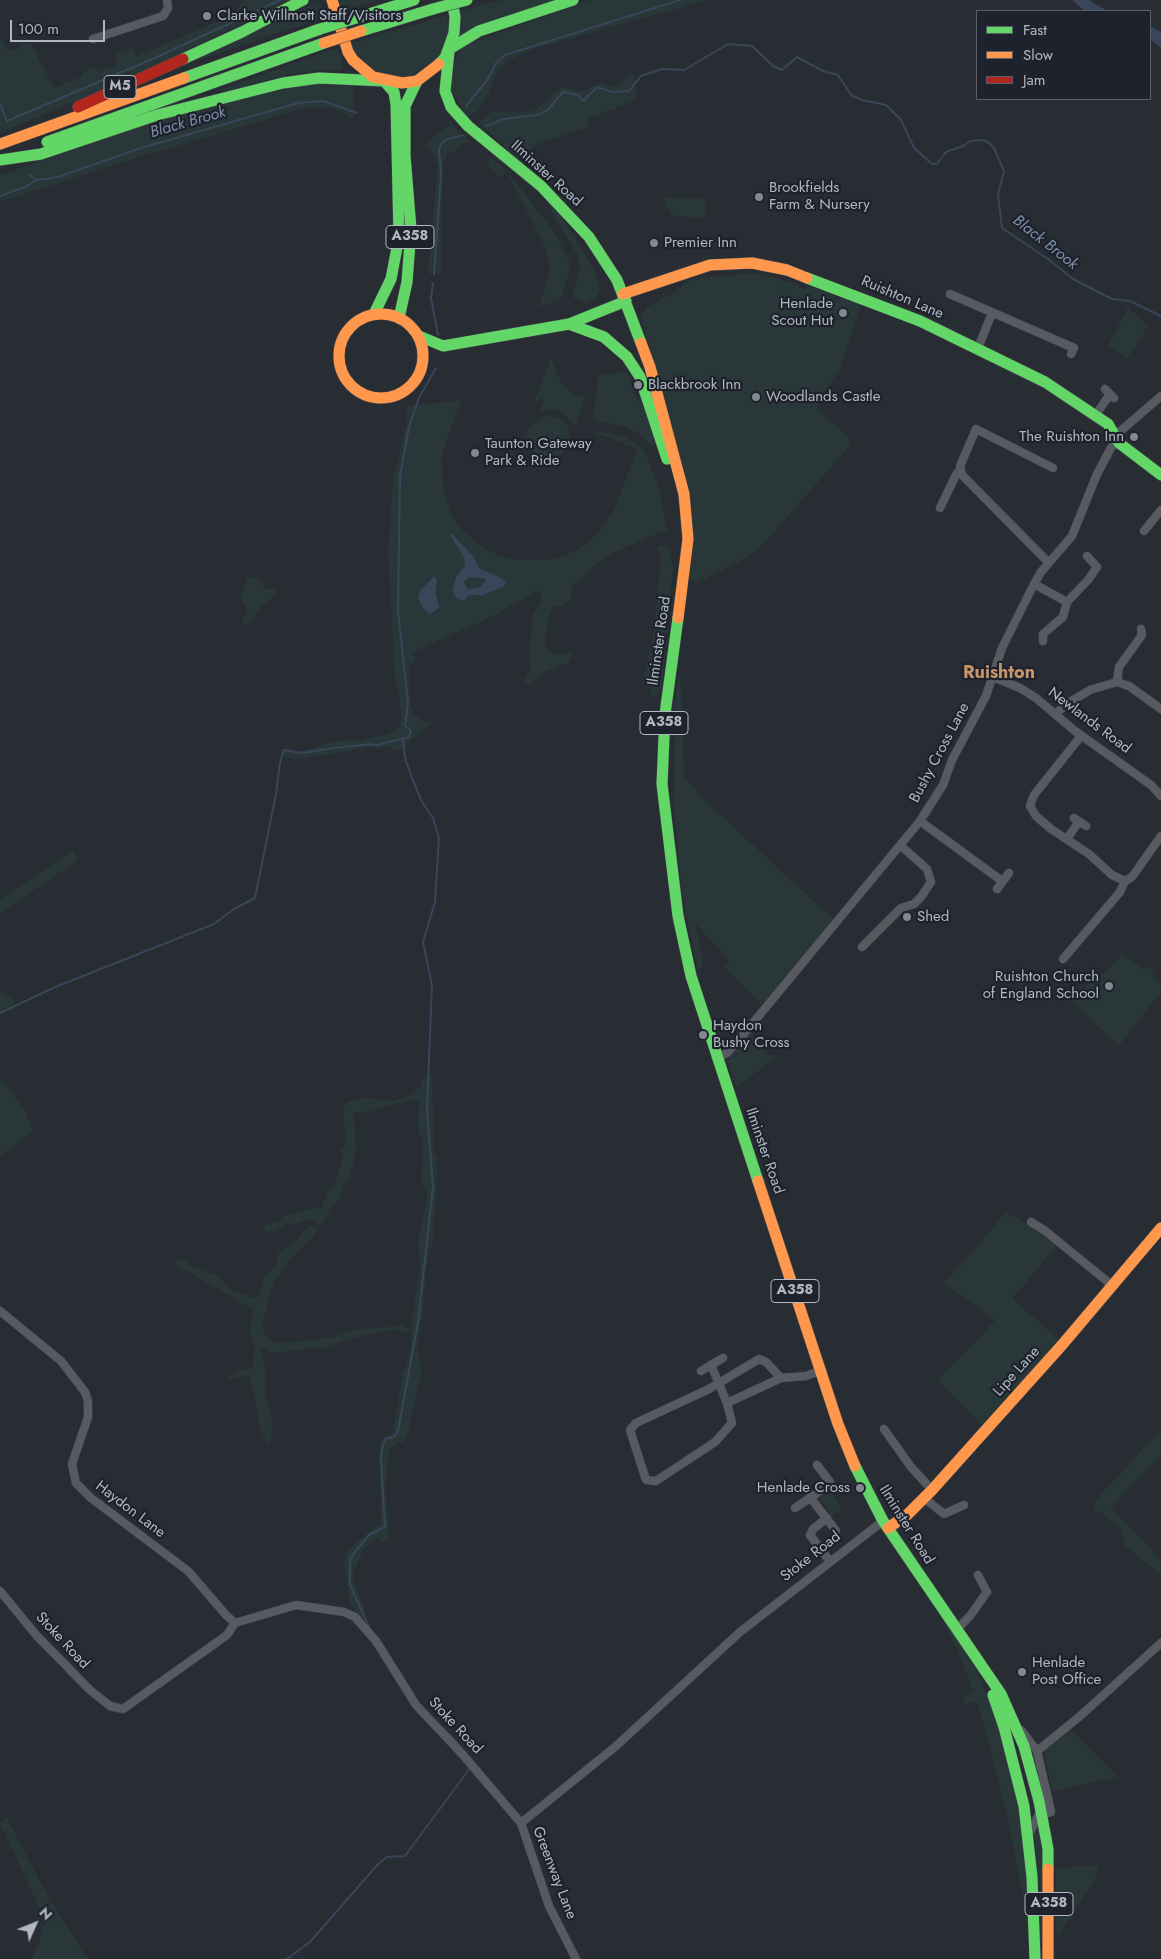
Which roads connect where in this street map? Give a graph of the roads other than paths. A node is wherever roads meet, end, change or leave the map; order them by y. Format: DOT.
graph roads {
  1 [pos="167,0"];
  2 [pos="303,0"];
  3 [pos="332,0"];
  4 [pos="414,0"];
  5 [pos="452,0"];
  6 [pos="467,0"];
  7 [pos="573,0"];
  8 [pos="94,39"];
  9 [pos="450,50"];
  10 [pos="384,81"];
  11 [pos="417,81"];
  12 [pos="402,128"];
  13 [pos="26,134"];
  14 [pos="0,144"];
  15 [pos="400,156"];
  16 [pos="0,160"];
  17 [pos="950,294"];
  18 [pos="625,298"];
  19 [pos="992,313"];
  20 [pos="374,314"];
  21 [pos="399,318"];
  22 [pos="569,324"];
  23 [pos="515,332"];
  24 [pos="419,336"];
  25 [pos="443,346"];
  26 [pos="978,348"];
  27 [pos="1075,351"];
  28 [pos="422,365"];
  29 [pos="1110,394"];
  30 [pos="1161,396"];
  31 [pos="1158,406"];
  32 [pos="1095,416"];
  33 [pos="968,424"];
  34 [pos="976,429"];
  35 [pos="1116,442"];
  36 [pos="1047,468"];
  37 [pos="960,471"];
  38 [pos="1161,475"];
  39 [pos="940,508"];
  40 [pos="1161,510"];
  41 [pos="1148,529"];
  42 [pos="1087,556"];
  43 [pos="1049,563"];
  44 [pos="1034,584"];
  45 [pos="684,586"];
  46 [pos="1067,602"];
  47 [pos="1143,633"];
  48 [pos="1040,635"];
  49 [pos="993,677"];
  50 [pos="1118,682"];
  51 [pos="1161,709"];
  52 [pos="1054,714"];
  53 [pos="1081,736"];
  54 [pos="1161,796"];
  55 [pos="920,821"];
  56 [pos="1080,822"];
  57 [pos="1161,836"];
  58 [pos="1067,839"];
  59 [pos="901,846"];
  60 [pos="1009,873"];
  61 [pos="1002,881"];
  62 [pos="1124,881"];
  63 [pos="997,889"];
  64 [pos="862,947"];
  65 [pos="1065,954"];
  66 [pos="716,1058"];
  67 [pos="1031,1222"];
  68 [pos="1161,1228"];
  69 [pos="1114,1286"];
  70 [pos="0,1311"];
  71 [pos="723,1358"];
  72 [pos="711,1365"];
  73 [pos="822,1370"];
  74 [pos="701,1371"];
  75 [pos="781,1378"];
  76 [pos="720,1381"];
  77 [pos="727,1403"];
  78 [pos="883,1428"];
  79 [pos="817,1465"];
  80 [pos="928,1494"];
  81 [pos="810,1498"];
  82 [pos="964,1505"];
  83 [pos="795,1508"];
  84 [pos="944,1514"];
  85 [pos="827,1518"];
  86 [pos="939,1522"];
  87 [pos="885,1524"];
  88 [pos="836,1531"];
  89 [pos="829,1560"];
  90 [pos="978,1575"];
  91 [pos="0,1591"];
  92 [pos="235,1623"];
  93 [pos="958,1628"];
  94 [pos="1161,1643"];
  95 [pos="991,1682"];
  96 [pos="1016,1725"];
  97 [pos="1037,1751"];
  98 [pos="1024,1806"];
  99 [pos="1040,1816"];
  100 [pos="521,1823"];
  101 [pos="1029,1840"];
  102 [pos="576,1959"];
  103 [pos="1034,1959"];
  104 [pos="1048,1959"];
  1 -- 8 [label="street"];
  2 -- 13 [label="main road, M5"];
  3 -- 10 [label="main road"];
  4 -- 13 [label="main road, M5, bridge"];
  5 -- 9 [label="main road, Ilminster Road"];
  6 -- 16 [label="main road, M5, bridge"];
  7 -- 9 [label="main road"];
  9 -- 11 [label="main road"];
  9 -- 18 [label="main road, Ilminster Road / A358"];
  10 -- 11 [label="main road"];
  10 -- 12 [label="main road, A358"];
  10 -- 16 [label="main road, M5"];
  11 -- 12 [label="main road, A358"];
  12 -- 15 [label="main road, A358"];
  13 -- 14 [label="main road, M5"];
  15 -- 20 [label="main road, A358"];
  15 -- 21 [label="main road, A358"];
  17 -- 19 [label="street"];
  18 -- 22 [label="main road, A358"];
  18 -- 23 [label="main road, A358"];
  18 -- 26 [label="main road, Ruishton Lane"];
  18 -- 45 [label="main road, Ilminster Road / A358"];
  19 -- 26 [label="street"];
  19 -- 27 [label="street"];
  20 -- 21 [label="main road"];
  20 -- 28 [label="main road"];
  21 -- 24 [label="main road"];
  22 -- 23 [label="main road, A358"];
  22 -- 45 [label="main road, Ilminster Road / A358"];
  23 -- 25 [label="main road, A358"];
  24 -- 25 [label="main road"];
  24 -- 28 [label="main road"];
  25 -- 28 [label="main road"];
  26 -- 32 [label="main road, Ruishton Lane"];
  29 -- 32 [label="street"];
  30 -- 31 [label="street"];
  31 -- 35 [label="street"];
  32 -- 35 [label="main road, Ruishton Lane"];
  33 -- 34 [label="street"];
  34 -- 36 [label="street"];
  34 -- 37 [label="street"];
  35 -- 38 [label="main road, Ruishton Lane"];
  35 -- 43 [label="street, Bushy Cross Lane"];
  37 -- 39 [label="street"];
  37 -- 43 [label="street"];
  40 -- 41 [label="street"];
  42 -- 46 [label="street"];
  43 -- 44 [label="street, Bushy Cross Lane"];
  44 -- 46 [label="street"];
  44 -- 49 [label="street, Bushy Cross Lane"];
  45 -- 66 [label="main road, Ilminster Road / A358"];
  46 -- 48 [label="street"];
  47 -- 50 [label="street"];
  49 -- 52 [label="street, Newlands Road"];
  49 -- 55 [label="street, Bushy Cross Lane"];
  50 -- 51 [label="street"];
  50 -- 52 [label="street"];
  52 -- 53 [label="street, Newlands Road"];
  53 -- 54 [label="street, Newlands Road"];
  53 -- 58 [label="street"];
  55 -- 59 [label="street, Bushy Cross Lane"];
  55 -- 61 [label="street"];
  56 -- 58 [label="street"];
  57 -- 62 [label="street"];
  58 -- 62 [label="street"];
  59 -- 64 [label="street"];
  59 -- 66 [label="street, Bushy Cross Lane"];
  60 -- 61 [label="street"];
  61 -- 63 [label="street"];
  62 -- 65 [label="street"];
  66 -- 73 [label="main road, Ilminster Road / A358"];
  67 -- 69 [label="street"];
  68 -- 69 [label="main road, Lipe Lane"];
  69 -- 80 [label="main road, Lipe Lane"];
  70 -- 92 [label="street, Haydon Lane"];
  71 -- 72 [label="street"];
  72 -- 74 [label="street"];
  72 -- 76 [label="street"];
  73 -- 75 [label="street"];
  73 -- 87 [label="main road, Ilminster Road / A358"];
  75 -- 76 [label="street"];
  75 -- 77 [label="street"];
  76 -- 77 [label="street"];
  76 -- 77 [label="street"];
  78 -- 80 [label="street"];
  79 -- 81 [label="street"];
  80 -- 84 [label="street"];
  80 -- 87 [label="main road, Lipe Lane"];
  81 -- 83 [label="street"];
  81 -- 85 [label="street"];
  82 -- 84 [label="street"];
  84 -- 86 [label="street"];
  85 -- 88 [label="street"];
  85 -- 89 [label="street"];
  87 -- 89 [label="street, Stoke Road"];
  87 -- 93 [label="main road, Ilminster Road / A358"];
  89 -- 100 [label="street, Stoke Road"];
  90 -- 93 [label="street"];
  91 -- 92 [label="street, Stoke Road"];
  92 -- 100 [label="street, Stoke Road"];
  93 -- 95 [label="main road, Ilminster Road / A358"];
  94 -- 97 [label="street"];
  95 -- 96 [label="main road, Ilminster Road / A358"];
  95 -- 98 [label="main road, Ilminster Road / A358"];
  96 -- 97 [label="street"];
  96 -- 99 [label="main road, Ilminster Road / A358"];
  97 -- 99 [label="street"];
  98 -- 99 [label="street"];
  98 -- 101 [label="main road, Ilminster Road / A358"];
  99 -- 101 [label="street"];
  99 -- 104 [label="main road, Ilminster Road / A358"];
  100 -- 102 [label="street, Greenway Lane"];
  101 -- 103 [label="main road, Ilminster Road / A358"];
}
